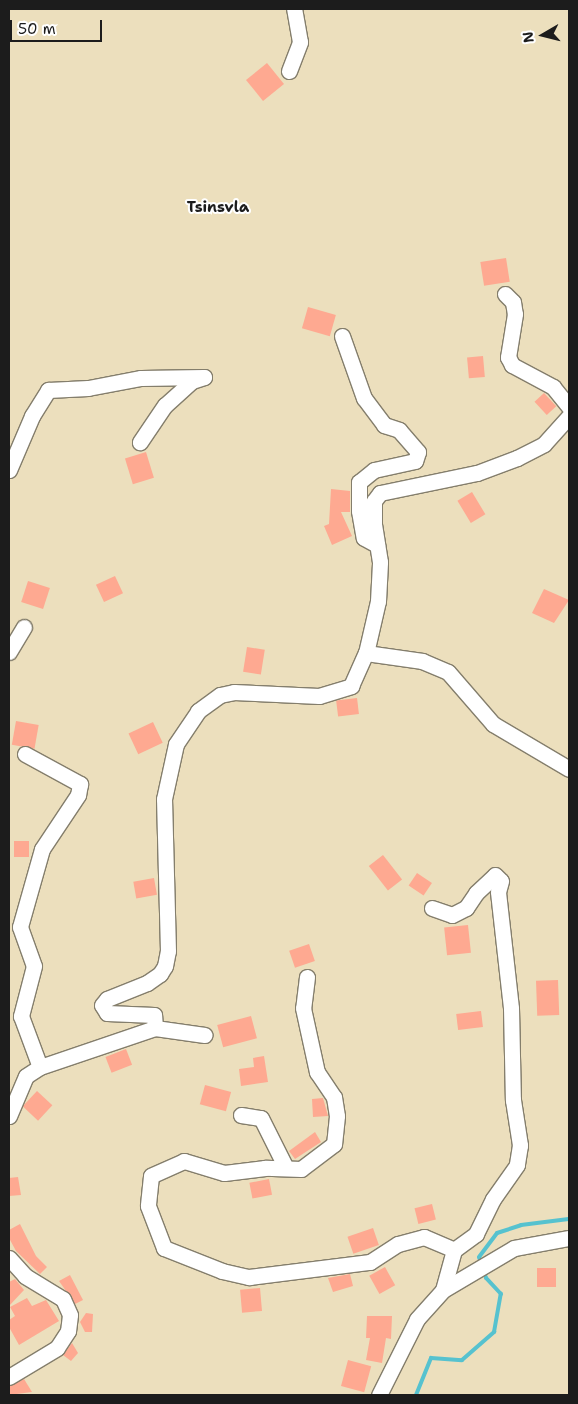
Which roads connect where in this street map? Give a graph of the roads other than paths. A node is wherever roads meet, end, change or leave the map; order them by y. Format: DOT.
graph roads {
  1 [pos="294,9"];
  2 [pos="289,71"];
  3 [pos="505,294"];
  4 [pos="342,336"];
  5 [pos="569,407"];
  6 [pos="569,416"];
  7 [pos="140,442"];
  8 [pos="9,470"];
  9 [pos="377,545"];
  10 [pos="24,627"];
  11 [pos="9,652"];
  12 [pos="366,653"];
  13 [pos="25,754"];
  14 [pos="569,769"];
  15 [pos="432,908"];
  16 [pos="307,977"];
  17 [pos="155,1028"];
  18 [pos="205,1035"];
  19 [pos="40,1067"];
  20 [pos="241,1115"];
  21 [pos="9,1116"];
  22 [pos="286,1168"];
  23 [pos="569,1238"];
  24 [pos="454,1250"];
  25 [pos="9,1258"];
  26 [pos="443,1290"];
  27 [pos="9,1377"];
  28 [pos="379,1395"];
  1 -- 2 [label="street"];
  3 -- 5 [label="street"];
  4 -- 9 [label="street"];
  6 -- 9 [label="street"];
  7 -- 8 [label="street"];
  9 -- 12 [label="street"];
  10 -- 11 [label="street"];
  12 -- 14 [label="street"];
  12 -- 17 [label="street"];
  13 -- 19 [label="street"];
  15 -- 24 [label="street"];
  16 -- 22 [label="street"];
  17 -- 18 [label="street"];
  17 -- 19 [label="street"];
  19 -- 21 [label="street"];
  20 -- 22 [label="street"];
  22 -- 24 [label="street"];
  23 -- 26 [label="street"];
  24 -- 26 [label="street"];
  25 -- 27 [label="street"];
  26 -- 28 [label="street"];
}
